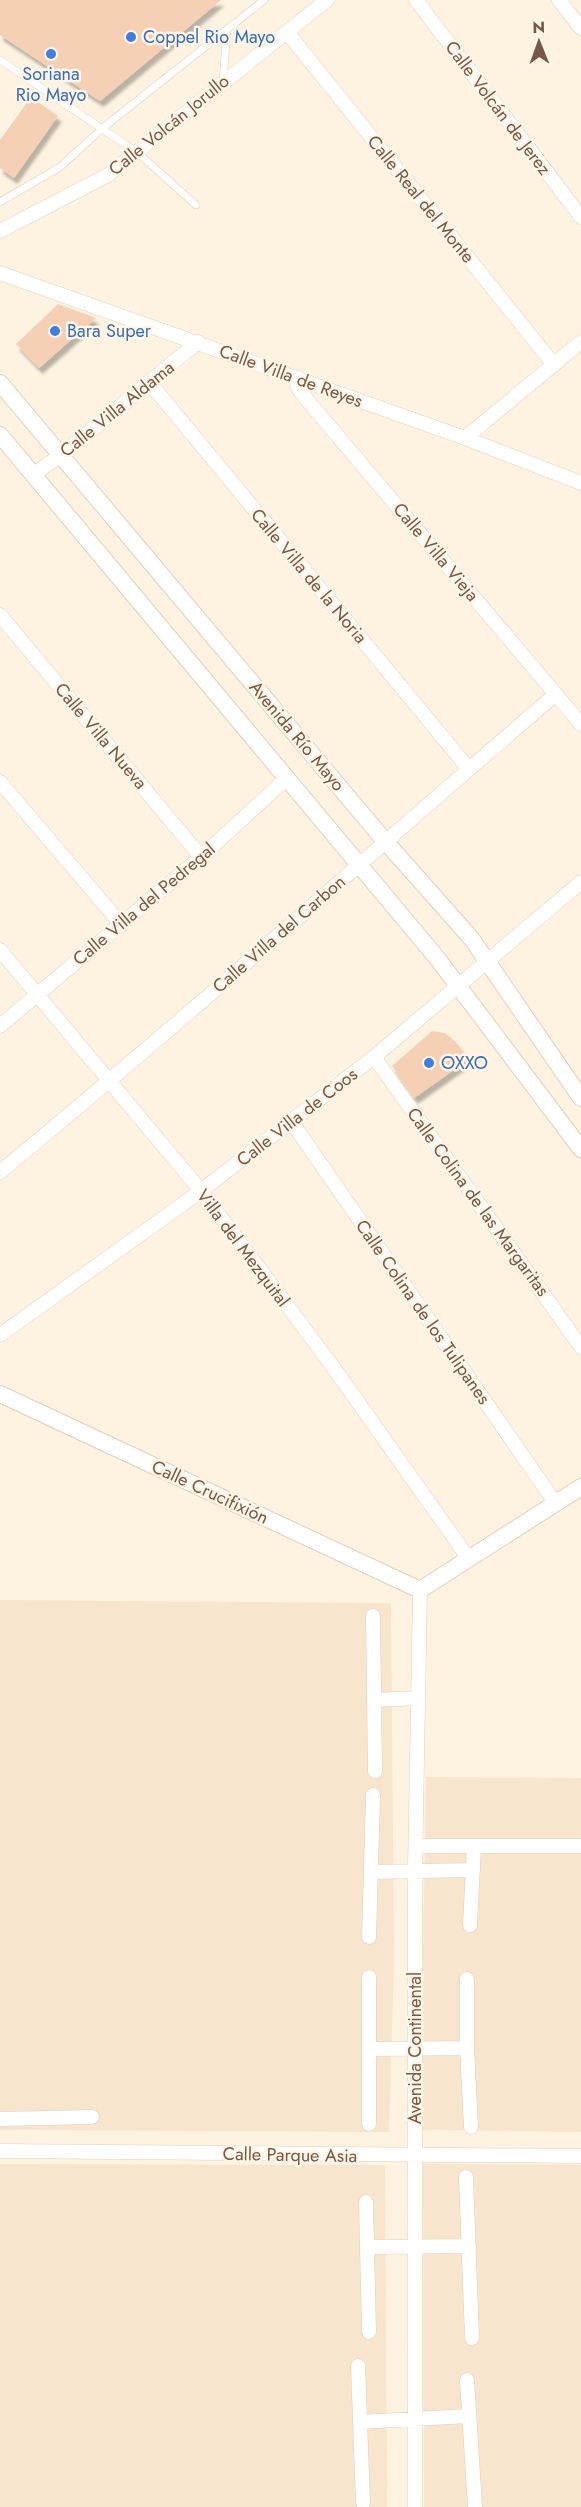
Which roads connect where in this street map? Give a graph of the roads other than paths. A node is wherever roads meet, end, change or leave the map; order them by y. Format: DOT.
graph roads {
  1 [pos="264,0"];
  2 [pos="327,0"];
  3 [pos="416,0"];
  4 [pos="559,0"];
  5 [pos="581,28"];
  6 [pos="227,32"];
  7 [pos="287,33"];
  8 [pos="0,60"];
  9 [pos="223,81"];
  10 [pos="104,127"];
  11 [pos="138,153"];
  12 [pos="0,202"];
  13 [pos="196,205"];
  14 [pos="581,217"];
  15 [pos="0,231"];
  16 [pos="0,273"];
  17 [pos="198,342"];
  18 [pos="581,342"];
  19 [pos="554,365"];
  20 [pos="298,378"];
  21 [pos="149,382"];
  22 [pos="0,383"];
  23 [pos="0,435"];
  24 [pos="465,438"];
  25 [pos="61,454"];
  26 [pos="34,474"];
  27 [pos="581,483"];
  28 [pos="0,615"];
  29 [pos="556,694"];
  30 [pos="581,724"];
  31 [pos="469,769"];
  32 [pos="286,779"];
  33 [pos="0,782"];
  34 [pos="384,840"];
  35 [pos="201,857"];
  36 [pos="358,866"];
  37 [pos="579,888"];
  38 [pos="122,925"];
  39 [pos="0,950"];
  40 [pos="488,962"];
  41 [pos="459,987"];
  42 [pos="37,993"];
  43 [pos="0,1026"];
  44 [pos="374,1057"];
  45 [pos="110,1081"];
  46 [pos="581,1098"];
  47 [pos="291,1121"];
  48 [pos="581,1149"];
  49 [pos="0,1172"];
  50 [pos="201,1191"];
  51 [pos="0,1335"];
  52 [pos="581,1347"];
  53 [pos="0,1394"];
  54 [pos="581,1487"];
  55 [pos="556,1503"];
  56 [pos="469,1559"];
  57 [pos="420,1590"];
  58 [pos="373,1616"];
  59 [pos="417,1698"];
  60 [pos="375,1700"];
  61 [pos="375,1771"];
  62 [pos="374,1795"];
  63 [pos="581,1845"];
  64 [pos="416,1846"];
  65 [pos="474,1847"];
  66 [pos="473,1870"];
  67 [pos="415,1871"];
  68 [pos="371,1872"];
  69 [pos="470,1926"];
  70 [pos="369,1937"];
  71 [pos="369,1977"];
  72 [pos="467,1979"];
  73 [pos="415,2047"];
  74 [pos="467,2048"];
  75 [pos="369,2049"];
  76 [pos="92,2117"];
  77 [pos="0,2119"];
  78 [pos="369,2124"];
  79 [pos="471,2127"];
  80 [pos="0,2151"];
  81 [pos="415,2156"];
  82 [pos="581,2156"];
  83 [pos="466,2177"];
  84 [pos="366,2202"];
  85 [pos="416,2245"];
  86 [pos="469,2246"];
  87 [pos="368,2247"];
  88 [pos="369,2332"];
  89 [pos="472,2338"];
  90 [pos="358,2366"];
  91 [pos="467,2380"];
  92 [pos="468,2416"];
  93 [pos="414,2419"];
  94 [pos="360,2422"];
  95 [pos="363,2503"];
  96 [pos="415,2507"];
  97 [pos="475,2507"];
  1 -- 6 [label="lane"];
  2 -- 7 [label="street, Calle Volcán Jorullo"];
  3 -- 14 [label="street, Calle Volcán de Jerez"];
  4 -- 5 [label="street"];
  6 -- 9 [label="lane"];
  6 -- 10 [label="lane"];
  7 -- 9 [label="street, Calle Volcán Jorullo"];
  7 -- 19 [label="street, Calle Real del Monte"];
  8 -- 10 [label="lane"];
  9 -- 11 [label="street, Calle Volcán Jorullo"];
  10 -- 11 [label="lane"];
  10 -- 12 [label="lane"];
  11 -- 13 [label="lane"];
  11 -- 15 [label="street, Calle Volcán Jorullo"];
  16 -- 17 [label="street, Calle Villa de Reyes"];
  17 -- 20 [label="street, Calle Villa de Reyes"];
  17 -- 21 [label="street, Calle Villa Aldama"];
  18 -- 19 [label="street"];
  19 -- 24 [label="street"];
  20 -- 24 [label="street, Calle Villa de Reyes"];
  20 -- 29 [label="street, Calle Villa Vieja"];
  21 -- 25 [label="street, Calle Villa Aldama"];
  21 -- 31 [label="street, Calle Villa de la Noria"];
  22 -- 25 [label="street, Avenida Río Mayo"];
  23 -- 26 [label="street, Avenida Río Mayo"];
  24 -- 27 [label="street, Calle Villa de Reyes"];
  25 -- 26 [label="street, Calle Villa Aldama"];
  25 -- 34 [label="street, Avenida Río Mayo"];
  26 -- 32 [label="street, Avenida Río Mayo"];
  28 -- 35 [label="street, Calle Villa Nueva"];
  29 -- 30 [label="street, Calle Villa Vieja"];
  29 -- 31 [label="street, Calle Villa del Carbon"];
  31 -- 34 [label="street, Calle Villa del Carbon"];
  32 -- 35 [label="street, Calle Villa del Pedregal"];
  32 -- 36 [label="street, Avenida Río Mayo"];
  33 -- 38 [label="street"];
  34 -- 36 [label="street, Calle Villa del Carbon"];
  34 -- 40 [label="street, Avenida Río Mayo"];
  35 -- 38 [label="street, Calle Villa del Pedregal"];
  36 -- 41 [label="street, Avenida Río Mayo"];
  36 -- 45 [label="street, Calle Villa del Carbon"];
  37 -- 40 [label="street, Calle Villa de Coos"];
  38 -- 42 [label="street, Calle Villa del Pedregal"];
  39 -- 42 [label="street, Villa del Mezquital"];
  40 -- 41 [label="street, Calle Villa de Coos"];
  40 -- 46 [label="street, Avenida Río Mayo"];
  41 -- 44 [label="street, Calle Villa de Coos"];
  41 -- 48 [label="street, Avenida Río Mayo"];
  42 -- 43 [label="street, Calle Villa del Pedregal"];
  42 -- 45 [label="street, Villa del Mezquital"];
  44 -- 47 [label="street, Calle Villa de Coos"];
  44 -- 52 [label="street, Calle Colina de las Margaritas"];
  45 -- 49 [label="street, Calle Villa del Carbon"];
  45 -- 50 [label="street, Villa del Mezquital"];
  47 -- 50 [label="street, Calle Villa de Coos"];
  47 -- 55 [label="street, Calle Colina de los Tulipanes"];
  50 -- 51 [label="street, Calle Villa de Coos"];
  50 -- 56 [label="street, Villa del Mezquital"];
  53 -- 57 [label="street, Calle Crucifixión"];
  54 -- 55 [label="street"];
  55 -- 56 [label="street"];
  56 -- 57 [label="street"];
  57 -- 59 [label="street, Avenida Continental"];
  58 -- 60 [label="street"];
  59 -- 60 [label="street"];
  59 -- 64 [label="street, Avenida Continental"];
  60 -- 61 [label="street"];
  62 -- 68 [label="street"];
  63 -- 65 [label="street"];
  64 -- 65 [label="street"];
  64 -- 67 [label="street, Avenida Continental"];
  65 -- 66 [label="street"];
  66 -- 67 [label="street"];
  66 -- 69 [label="street"];
  67 -- 68 [label="street"];
  67 -- 73 [label="street, Avenida Continental"];
  68 -- 70 [label="street"];
  71 -- 75 [label="street"];
  72 -- 74 [label="street"];
  73 -- 74 [label="street"];
  73 -- 75 [label="street"];
  73 -- 81 [label="street, Avenida Continental"];
  74 -- 79 [label="street"];
  75 -- 78 [label="street"];
  76 -- 77 [label="street"];
  80 -- 81 [label="street, Calle Parque Asia"];
  81 -- 82 [label="street, Calle Parque Asia"];
  81 -- 85 [label="street, Avenida Continental"];
  83 -- 86 [label="street"];
  84 -- 87 [label="street"];
  85 -- 86 [label="street"];
  85 -- 87 [label="street"];
  85 -- 93 [label="street, Avenida Continental"];
  86 -- 89 [label="street"];
  87 -- 88 [label="street"];
  90 -- 94 [label="street"];
  91 -- 92 [label="street"];
  92 -- 93 [label="street"];
  92 -- 97 [label="street"];
  93 -- 94 [label="street"];
  93 -- 96 [label="street, Avenida Continental"];
  94 -- 95 [label="street"];
}
